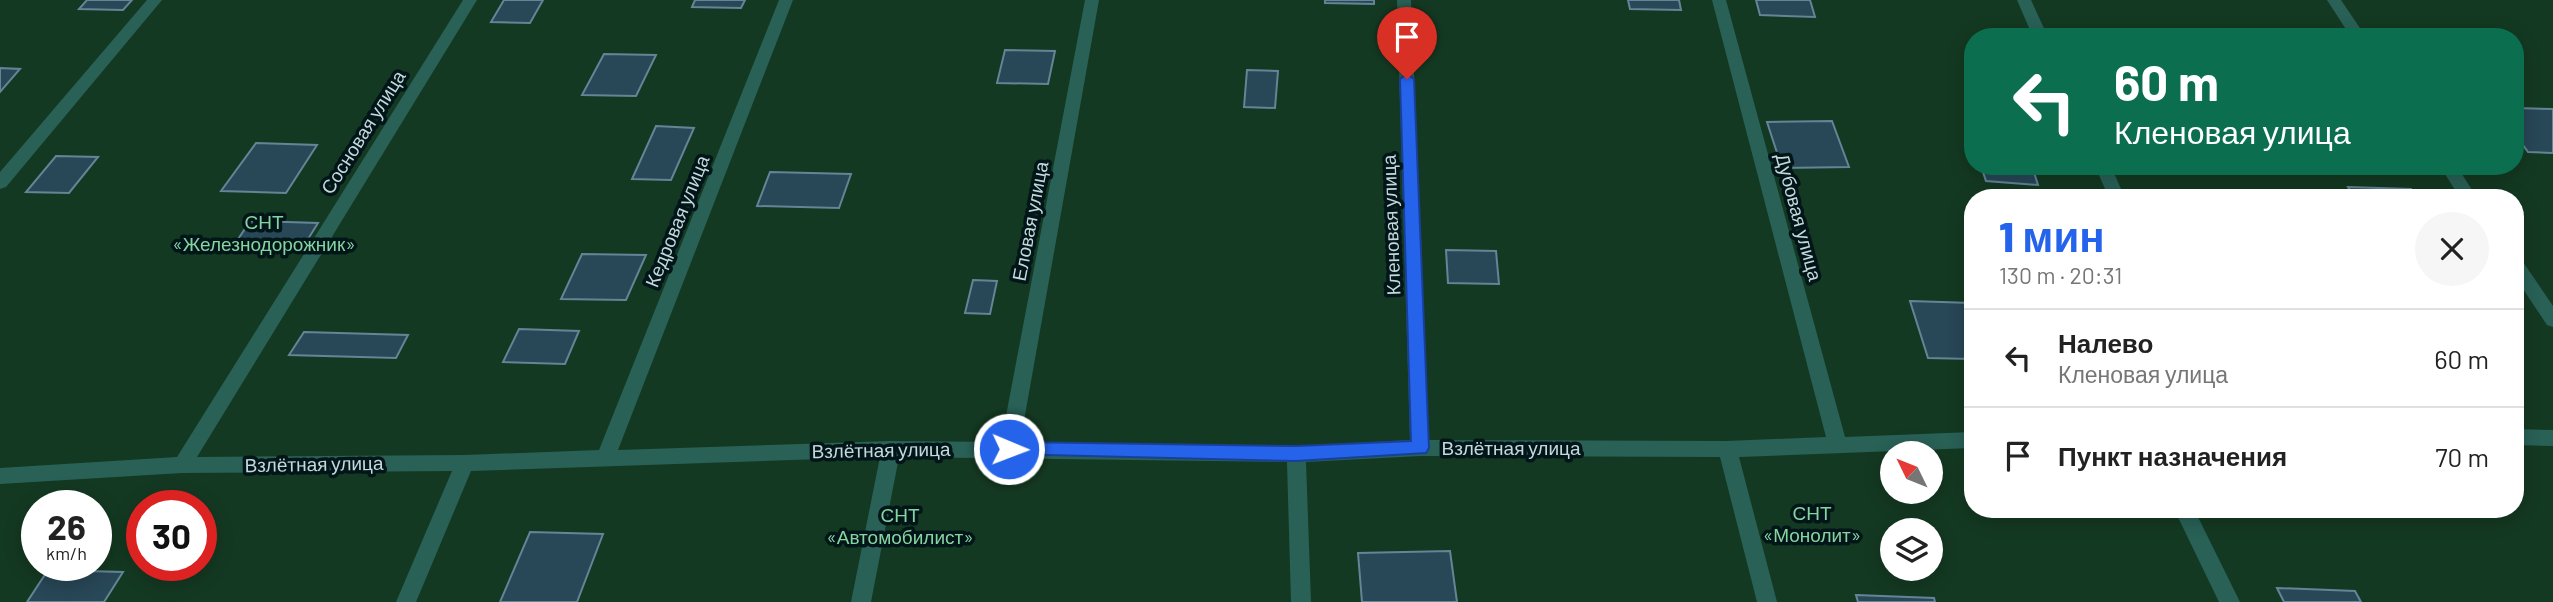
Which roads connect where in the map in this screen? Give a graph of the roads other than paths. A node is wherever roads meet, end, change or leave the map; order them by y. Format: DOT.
graph roads {
  1 [pos="155,0"];
  2 [pos="470,0"];
  3 [pos="786,0"];
  4 [pos="1092,0"];
  5 [pos="1404,0"];
  6 [pos="1719,0"];
  7 [pos="2024,0"];
  8 [pos="2334,0"];
  9 [pos="2037,28"];
  10 [pos="2353,28"];
  11 [pos="0,183"];
  12 [pos="2524,277"];
  13 [pos="2553,320"];
  14 [pos="2524,437"];
  15 [pos="2553,438"];
  16 [pos="1964,440"];
  17 [pos="1838,446"];
  18 [pos="1420,448"];
  19 [pos="891,449"];
  20 [pos="1009,449"];
  21 [pos="1727,449"];
  22 [pos="1296,454"];
  23 [pos="606,457"];
  24 [pos="465,463"];
  25 [pos="182,466"];
  26 [pos="0,476"];
  27 [pos="2188,518"];
  28 [pos="406,602"];
  29 [pos="861,602"];
  30 [pos="1301,602"];
  31 [pos="1767,602"];
  32 [pos="2230,602"];
  1 -- 11 [label="street"];
  2 -- 25 [label="street, Сосновая улица"];
  3 -- 23 [label="street, Кедровая улица"];
  4 -- 20 [label="street, Еловая улица"];
  5 -- 18 [label="street, Кленовая улица"];
  6 -- 17 [label="street, Дубовая улица"];
  7 -- 9 [label="street"];
  8 -- 10 [label="street"];
  12 -- 13 [label="street"];
  14 -- 15 [label="street"];
  16 -- 17 [label="street, Взлётная улица"];
  17 -- 21 [label="street, Взлётная улица"];
  18 -- 21 [label="street, Взлётная улица"];
  18 -- 22 [label="street, Взлётная улица"];
  19 -- 20 [label="street, Взлётная улица"];
  19 -- 23 [label="street, Взлётная улица"];
  19 -- 29 [label="street"];
  20 -- 22 [label="street, Взлётная улица"];
  21 -- 31 [label="street"];
  22 -- 30 [label="street"];
  23 -- 24 [label="street, Взлётная улица"];
  24 -- 25 [label="street, Взлётная улица"];
  24 -- 28 [label="street"];
  25 -- 26 [label="street, Взлётная улица"];
  27 -- 32 [label="street"];
}
